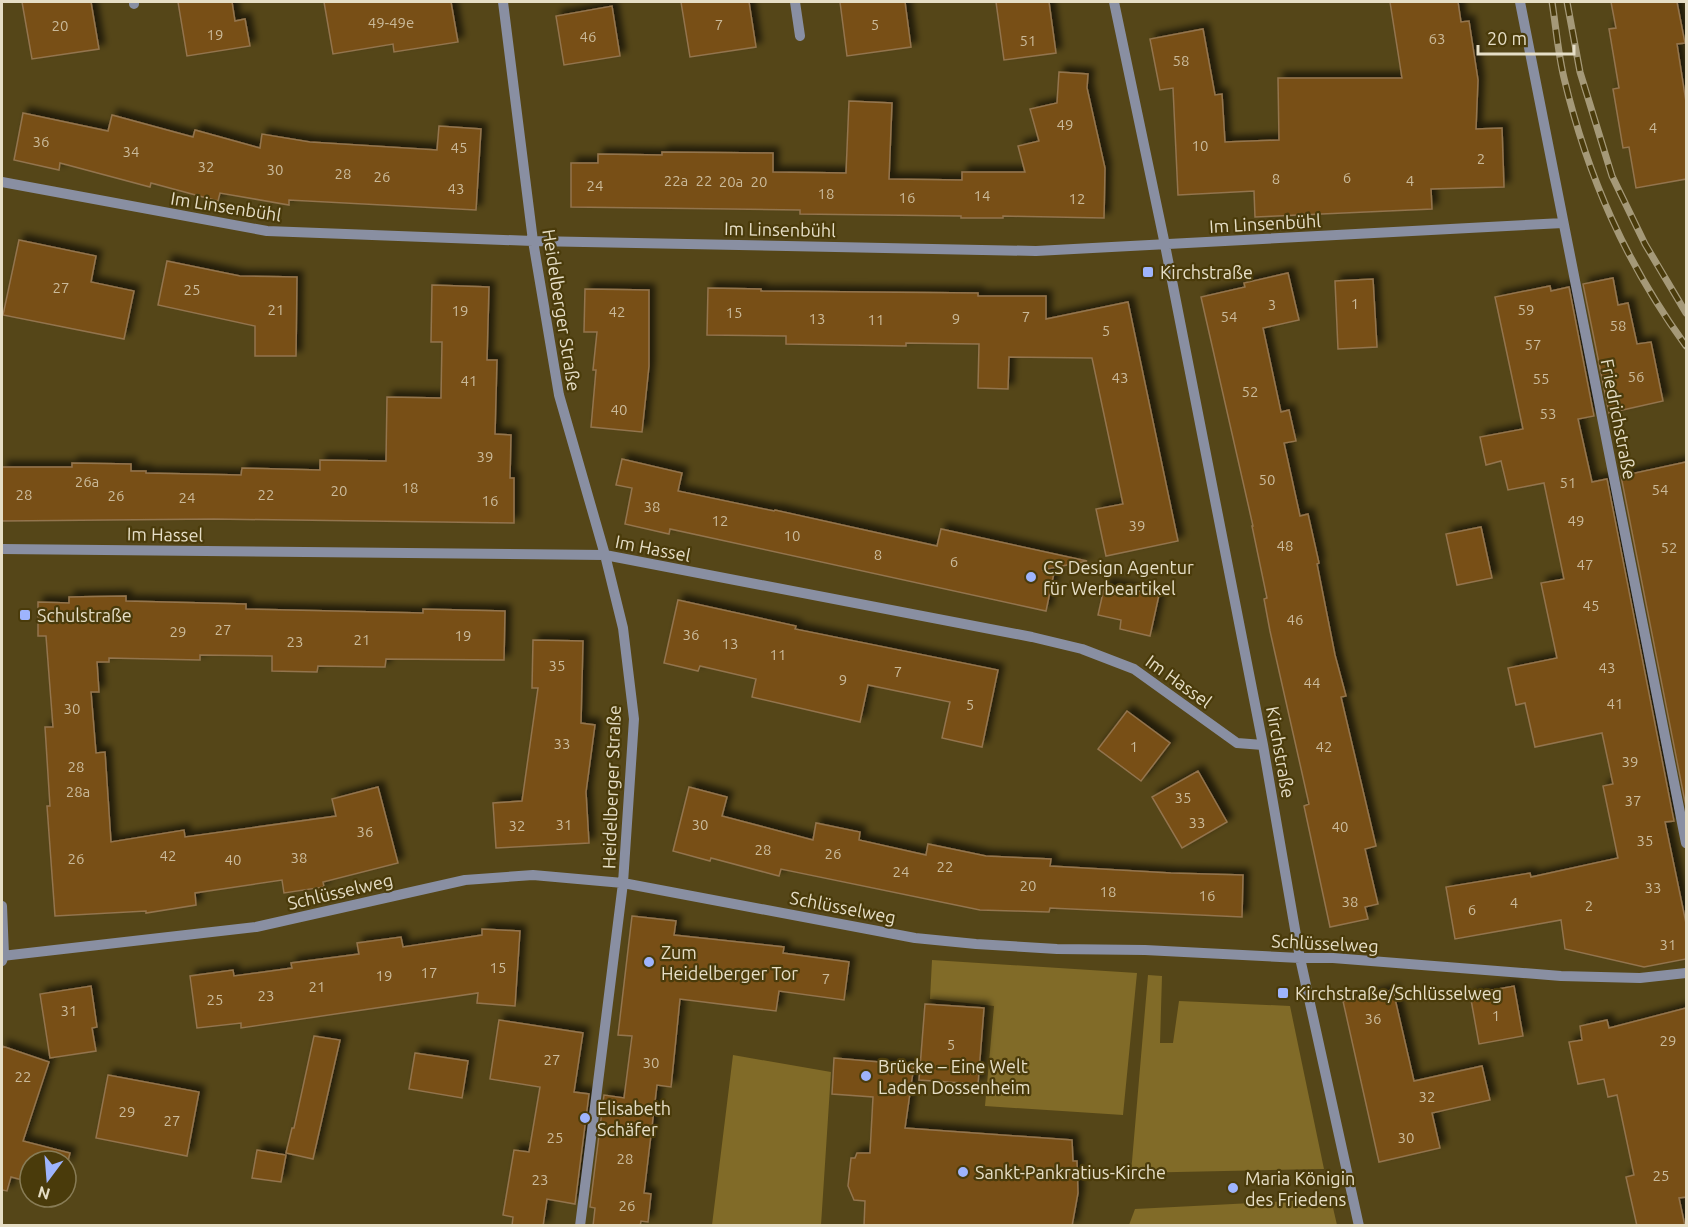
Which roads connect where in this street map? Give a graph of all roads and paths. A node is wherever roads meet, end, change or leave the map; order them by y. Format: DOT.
graph roads {
  1 [pos="502,2"];
  2 [pos="795,2"];
  3 [pos="1114,2"];
  4 [pos="1520,2"];
  5 [pos="800,36"];
  6 [pos="2,182"];
  7 [pos="1563,223"];
  8 [pos="533,241"];
  9 [pos="1165,245"];
  10 [pos="2,549"];
  11 [pos="605,555"];
  12 [pos="1263,745"];
  13 [pos="1686,843"];
  14 [pos="623,883"];
  15 [pos="2,906"];
  16 [pos="2,957"];
  17 [pos="1300,958"];
  18 [pos="1686,973"];
  19 [pos="580,1226"];
  20 [pos="1359,1226"];
  1 -- 8 [label="street, Heidelberger Straße"];
  2 -- 5 [label="street"];
  3 -- 9 [label="street, Kirchstraße"];
  4 -- 7 [label="street, Friedrichstraße"];
  6 -- 8 [label="street, Im Linsenbühl"];
  7 -- 9 [label="street, Im Linsenbühl"];
  7 -- 13 [label="street, Friedrichstraße"];
  8 -- 9 [label="street, Im Linsenbühl"];
  8 -- 11 [label="street, Heidelberger Straße"];
  9 -- 12 [label="street, Kirchstraße"];
  10 -- 11 [label="street, Im Hassel"];
  11 -- 12 [label="street, Im Hassel"];
  11 -- 14 [label="street, Heidelberger Straße"];
  12 -- 17 [label="street, Kirchstraße"];
  14 -- 16 [label="street, Schlüsselweg"];
  14 -- 17 [label="street, Schlüsselweg"];
  14 -- 19 [label="street, Heidelberger Straße"];
  15 -- 16 [label="street"];
  17 -- 18 [label="street, Schlüsselweg"];
  17 -- 20 [label="street, Kirchstraße"];
}
